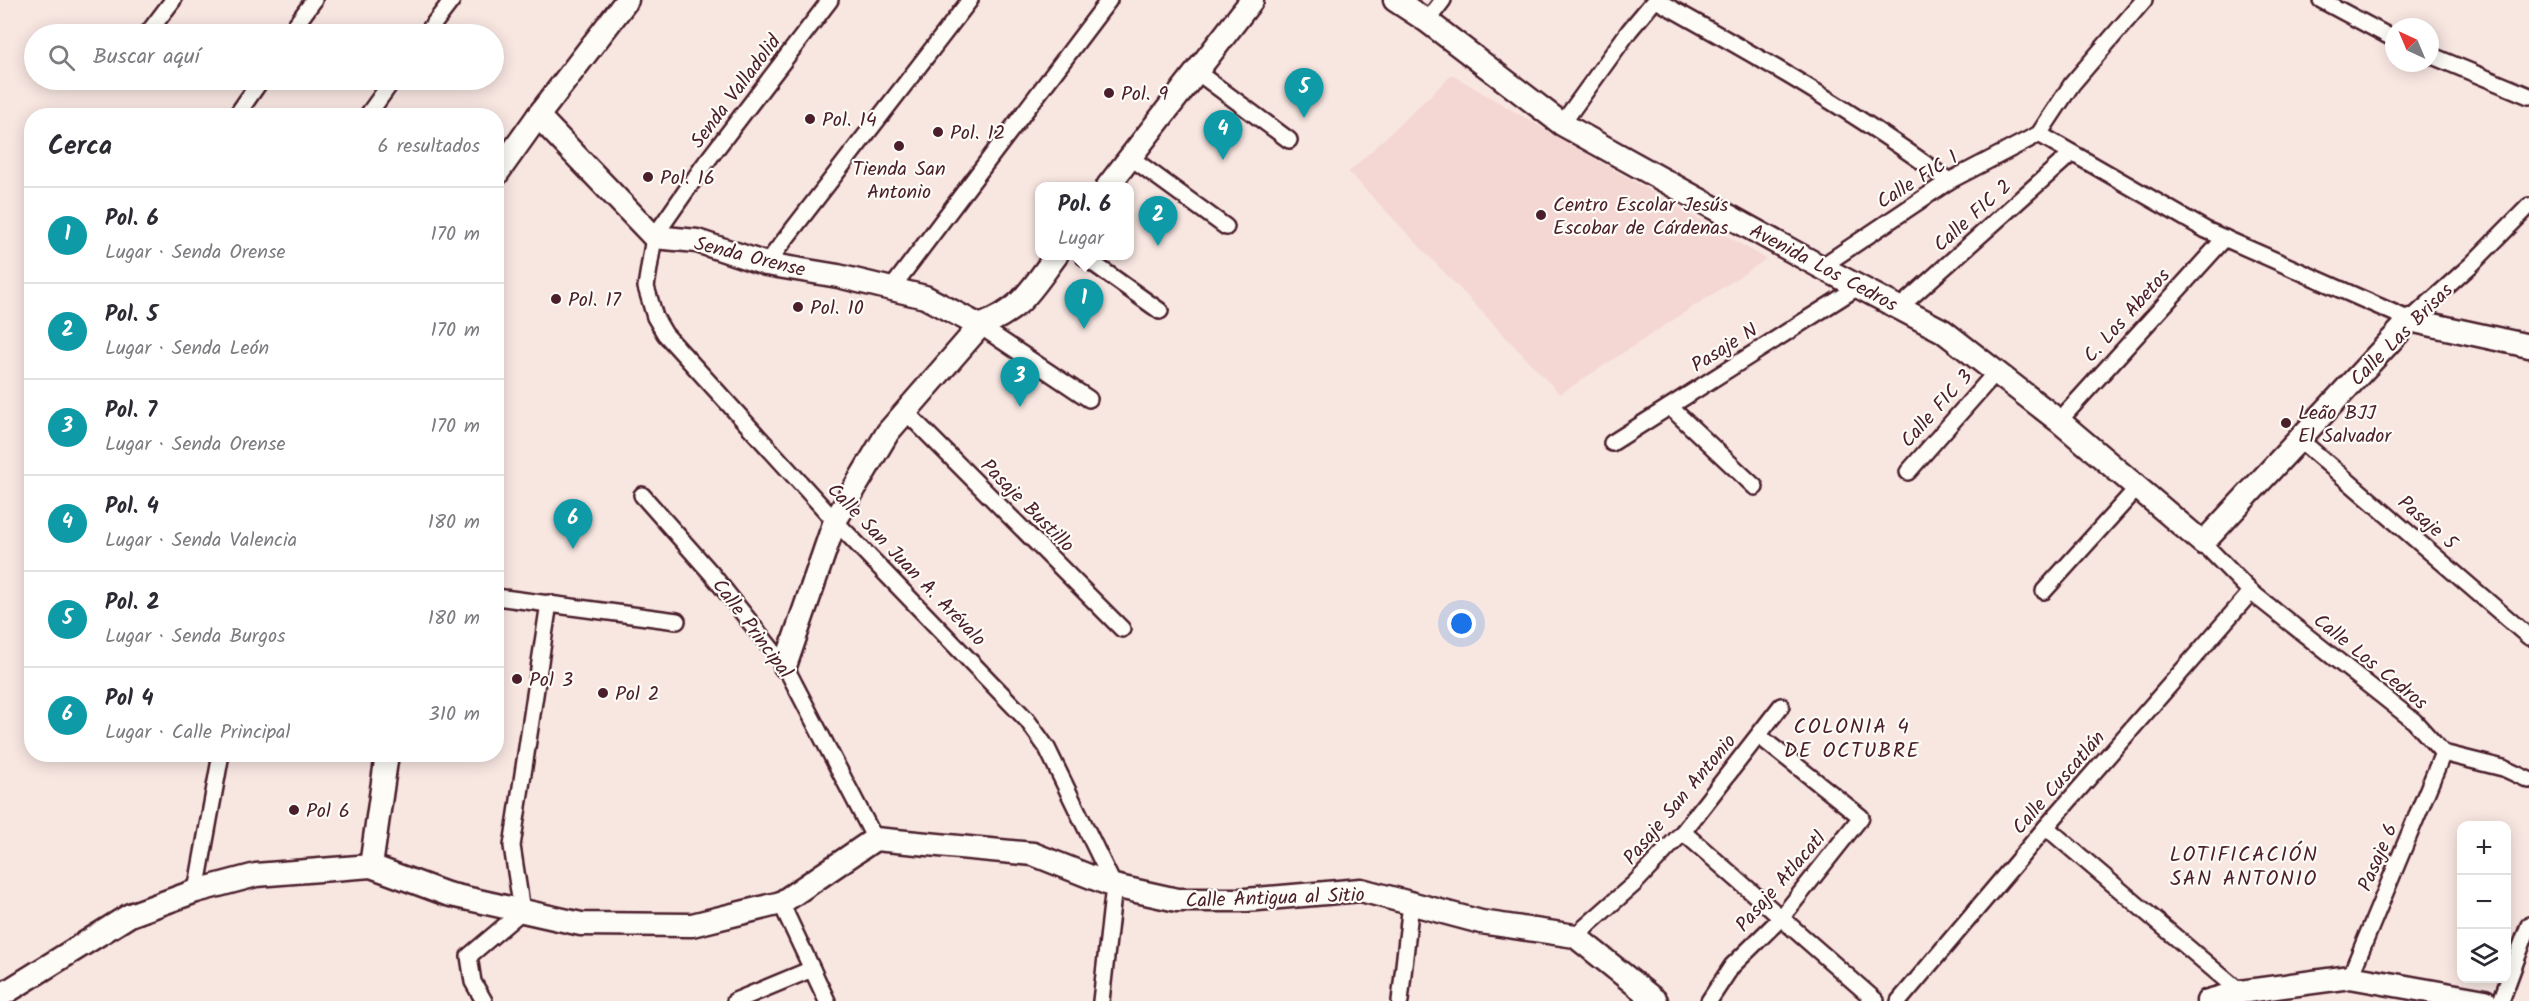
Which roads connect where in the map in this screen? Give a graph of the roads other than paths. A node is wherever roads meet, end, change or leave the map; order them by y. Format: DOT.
graph roads {
  1 [pos="173,0"];
  2 [pos="314,0"];
  3 [pos="452,0"];
  4 [pos="627,0"];
  5 [pos="830,0"];
  6 [pos="970,0"];
  7 [pos="1109,0"];
  8 [pos="1252,0"];
  9 [pos="1395,0"];
  10 [pos="1443,0"];
  11 [pos="1655,0"];
  12 [pos="2144,0"];
  13 [pos="2321,0"];
  14 [pos="1427,21"];
  15 [pos="155,24"];
  16 [pos="296,24"];
  17 [pos="434,24"];
  18 [pos="2385,34"];
  19 [pos="2439,59"];
  20 [pos="1197,72"];
  21 [pos="254,90"];
  22 [pos="386,90"];
  23 [pos="2529,96"];
  24 [pos="242,108"];
  25 [pos="373,108"];
  26 [pos="538,116"];
  27 [pos="1562,124"];
  28 [pos="2039,134"];
  29 [pos="1289,140"];
  30 [pos="2073,153"];
  31 [pos="1130,157"];
  32 [pos="504,164"];
  33 [pos="1949,181"];
  34 [pos="1111,182"];
  35 [pos="2529,206"];
  36 [pos="1226,227"];
  37 [pos="654,237"];
  38 [pos="2224,238"];
  39 [pos="1052,260"];
  40 [pos="1090,260"];
  41 [pos="766,264"];
  42 [pos="1821,267"];
  43 [pos="1858,287"];
  44 [pos="891,288"];
  45 [pos="1900,307"];
  46 [pos="1160,311"];
  47 [pos="2410,320"];
  48 [pos="980,326"];
  49 [pos="2529,346"];
  50 [pos="1996,372"];
  51 [pos="1089,399"];
  52 [pos="1670,406"];
  53 [pos="905,411"];
  54 [pos="2059,421"];
  55 [pos="2300,440"];
  56 [pos="1612,443"];
  57 [pos="1908,472"];
  58 [pos="1755,487"];
  59 [pos="2138,487"];
  60 [pos="642,495"];
  61 [pos="835,521"];
  62 [pos="2203,543"];
  63 [pos="2044,591"];
  64 [pos="2251,592"];
  65 [pos="504,598"];
  66 [pos="549,603"];
  67 [pos="677,621"];
  68 [pos="1122,629"];
  69 [pos="2529,637"];
  70 [pos="785,666"];
  71 [pos="1781,706"];
  72 [pos="1759,736"];
  73 [pos="2444,753"];
  74 [pos="220,762"];
  75 [pos="386,762"];
  76 [pos="2529,780"];
  77 [pos="2046,827"];
  78 [pos="1683,832"];
  79 [pos="875,839"];
  80 [pos="371,866"];
  81 [pos="1114,886"];
  82 [pos="196,891"];
  83 [pos="781,903"];
  84 [pos="1411,903"];
  85 [pos="522,911"];
  86 [pos="1781,918"];
  87 [pos="2529,925"];
  88 [pos="1575,936"];
  89 [pos="812,969"];
  90 [pos="2350,977"];
  91 [pos="2240,992"];
  92 [pos="0,996"];
  93 [pos="484,1001"];
  94 [pos="735,1001"];
  95 [pos="827,1001"];
  96 [pos="1101,1001"];
  97 [pos="1400,1001"];
  98 [pos="1656,1001"];
  99 [pos="1709,1001"];
  100 [pos="1876,1001"];
  101 [pos="1899,1001"];
  102 [pos="2208,1001"];
  103 [pos="2485,1001"];
  104 [pos="2501,1001"];
  1 -- 15 [label="street"];
  2 -- 16 [label="street"];
  3 -- 17 [label="street"];
  4 -- 26 [label="street"];
  5 -- 37 [label="street, Senda Valladolid"];
  6 -- 41 [label="street"];
  7 -- 44 [label="street"];
  8 -- 20 [label="street"];
  9 -- 14 [label="street, Avenida Los Cedros"];
  10 -- 14 [label="street"];
  11 -- 27 [label="street"];
  11 -- 33 [label="street"];
  12 -- 28 [label="street"];
  13 -- 18 [label="street"];
  14 -- 27 [label="street, Avenida Los Cedros"];
  19 -- 23 [label="street"];
  20 -- 29 [label="street"];
  20 -- 31 [label="street"];
  21 -- 24 [label="street"];
  22 -- 25 [label="street"];
  26 -- 32 [label="street"];
  26 -- 37 [label="street"];
  27 -- 42 [label="street, Avenida Los Cedros"];
  28 -- 30 [label="street"];
  28 -- 33 [label="street, Calle FIC 1"];
  30 -- 38 [label="street"];
  30 -- 45 [label="street, Calle FIC 2"];
  31 -- 34 [label="street"];
  31 -- 36 [label="street"];
  33 -- 42 [label="street, Calle FIC 1"];
  35 -- 47 [label="street, Calle Las Brisas"];
  37 -- 41 [label="street, Senda Orense"];
  37 -- 61 [label="street, Calle San Juan A. Arévalo"];
  38 -- 47 [label="street"];
  38 -- 54 [label="street, C. Los Abetos"];
  39 -- 48 [label="street"];
  40 -- 46 [label="street"];
  41 -- 44 [label="street, Senda Orense"];
  42 -- 43 [label="street, Avenida Los Cedros"];
  43 -- 45 [label="street, Avenida Los Cedros"];
  43 -- 52 [label="street, Pasaje N"];
  44 -- 48 [label="street, Senda Orense"];
  45 -- 50 [label="street, Avenida Los Cedros"];
  47 -- 49 [label="street"];
  47 -- 55 [label="street, Calle Las Brisas"];
  48 -- 51 [label="street, Senda Orense"];
  48 -- 53 [label="street"];
  50 -- 54 [label="street, Avenida Los Cedros"];
  50 -- 57 [label="street, Calle FIC 3"];
  52 -- 56 [label="street, Pasaje N"];
  52 -- 58 [label="street"];
  53 -- 61 [label="street"];
  53 -- 68 [label="street, Pasaje Bustillo"];
  54 -- 59 [label="street, Avenida Los Cedros"];
  55 -- 62 [label="street, Calle Las Brisas"];
  55 -- 69 [label="street, Pasaje 5"];
  59 -- 62 [label="street, Avenida Los Cedros"];
  59 -- 63 [label="street"];
  60 -- 70 [label="street, Calle Principal"];
  61 -- 70 [label="street"];
  61 -- 81 [label="street, Calle San Juan A. Arévalo"];
  62 -- 64 [label="street, Calle Los Cedros"];
  64 -- 73 [label="street, Calle Los Cedros"];
  64 -- 77 [label="street, Calle Cuscatlán"];
  65 -- 66 [label="street"];
  66 -- 67 [label="street"];
  66 -- 85 [label="street"];
  70 -- 79 [label="street, Calle Principal"];
  71 -- 72 [label="street, Pasaje San Antonio"];
  72 -- 78 [label="street, Pasaje San Antonio"];
  72 -- 86 [label="street, Pasaje Atlacatl"];
  73 -- 76 [label="street"];
  73 -- 90 [label="street, Pasaje 6"];
  74 -- 82 [label="street"];
  75 -- 80 [label="street"];
  77 -- 91 [label="street"];
  77 -- 101 [label="street, Calle Cuscatlán"];
  78 -- 86 [label="street"];
  78 -- 88 [label="street, Pasaje San Antonio"];
  79 -- 81 [label="street, Calle Antigua al Sitio"];
  79 -- 83 [label="street"];
  80 -- 82 [label="street"];
  80 -- 85 [label="street"];
  81 -- 84 [label="street, Calle Antigua al Sitio"];
  81 -- 96 [label="street"];
  82 -- 92 [label="street"];
  83 -- 85 [label="street"];
  83 -- 89 [label="street"];
  84 -- 88 [label="street, Calle Antigua al Sitio"];
  84 -- 97 [label="street"];
  85 -- 93 [label="street"];
  86 -- 99 [label="street, Pasaje Atlacatl"];
  86 -- 100 [label="street"];
  87 -- 104 [label="street"];
  88 -- 98 [label="street"];
  89 -- 94 [label="street"];
  89 -- 95 [label="street"];
  90 -- 91 [label="street"];
  90 -- 103 [label="street"];
  91 -- 102 [label="street"];
}
